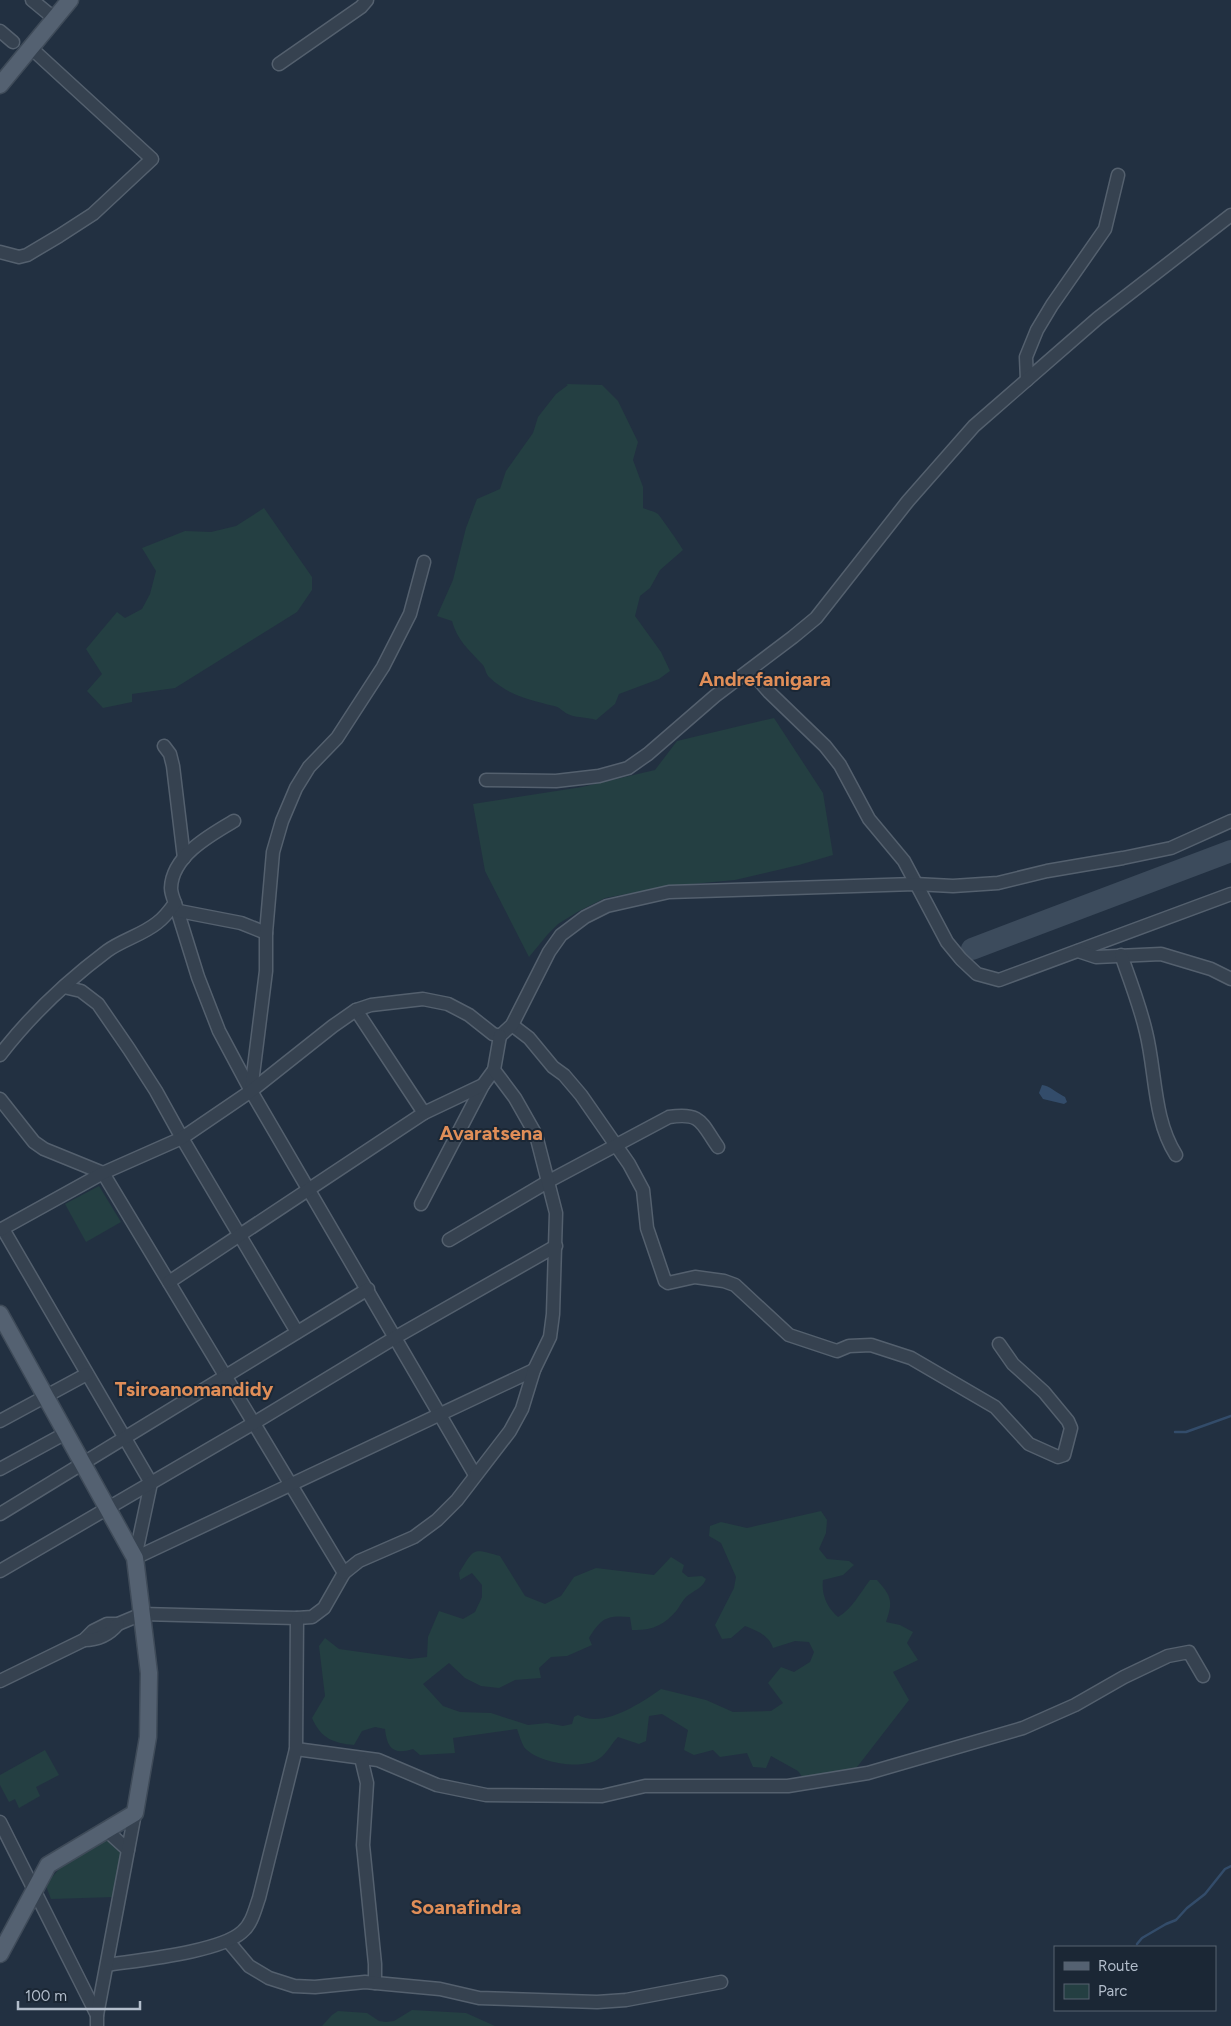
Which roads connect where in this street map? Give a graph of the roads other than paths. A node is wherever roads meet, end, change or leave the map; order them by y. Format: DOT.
graph roads {
  1 [pos="32,0"];
  2 [pos="70,0"];
  3 [pos="367,0"];
  4 [pos="55,19"];
  5 [pos="0,31"];
  6 [pos="14,42"];
  7 [pos="31,48"];
  8 [pos="279,64"];
  9 [pos="0,85"];
  10 [pos="1118,175"];
  11 [pos="1231,215"];
  12 [pos="0,252"];
  13 [pos="1027,380"];
  14 [pos="424,562"];
  15 [pos="750,670"];
  16 [pos="164,746"];
  17 [pos="486,780"];
  18 [pos="234,821"];
  19 [pos="1231,821"];
  20 [pos="184,858"];
  21 [pos="915,884"];
  22 [pos="1231,894"];
  23 [pos="177,907"];
  24 [pos="266,933"];
  25 [pos="1078,951"];
  26 [pos="1121,955"];
  27 [pos="1231,979"];
  28 [pos="64,987"];
  29 [pos="356,1010"];
  30 [pos="512,1025"];
  31 [pos="500,1036"];
  32 [pos="0,1055"];
  33 [pos="494,1070"];
  34 [pos="483,1085"];
  35 [pos="251,1091"];
  36 [pos="0,1099"];
  37 [pos="424,1113"];
  38 [pos="182,1138"];
  39 [pos="616,1145"];
  40 [pos="718,1147"];
  41 [pos="1176,1155"];
  42 [pos="103,1173"];
  43 [pos="549,1181"];
  44 [pos="308,1189"];
  45 [pos="420,1204"];
  46 [pos="1,1229"];
  47 [pos="239,1236"];
  48 [pos="449,1240"];
  49 [pos="556,1246"];
  50 [pos="169,1282"];
  51 [pos="368,1289"];
  52 [pos="0,1314"];
  53 [pos="297,1332"];
  54 [pos="396,1337"];
  55 [pos="999,1344"];
  56 [pos="534,1370"];
  57 [pos="87,1374"];
  58 [pos="226,1377"];
  59 [pos="46,1397"];
  60 [pos="440,1414"];
  61 [pos="0,1421"];
  62 [pos="254,1423"];
  63 [pos="66,1434"];
  64 [pos="124,1438"];
  65 [pos="82,1463"];
  66 [pos="0,1469"];
  67 [pos="476,1475"];
  68 [pos="151,1482"];
  69 [pos="291,1485"];
  70 [pos="107,1508"];
  71 [pos="0,1514"];
  72 [pos="135,1558"];
  73 [pos="0,1571"];
  74 [pos="344,1573"];
  75 [pos="142,1614"];
  76 [pos="297,1618"];
  77 [pos="1203,1676"];
  78 [pos="0,1681"];
  79 [pos="296,1749"];
  80 [pos="362,1762"];
  81 [pos="135,1813"];
  82 [pos="0,1822"];
  83 [pos="106,1830"];
  84 [pos="128,1850"];
  85 [pos="34,1889"];
  86 [pos="228,1941"];
  87 [pos="0,1954"];
  88 [pos="107,1965"];
  89 [pos="721,1982"];
  90 [pos="375,1983"];
  91 [pos="97,2020"];
  1 -- 4 [label="street"];
  2 -- 4 [label="main road"];
  3 -- 8 [label="street"];
  4 -- 7 [label="main road"];
  5 -- 6 [label="street"];
  7 -- 9 [label="main road"];
  7 -- 12 [label="street"];
  10 -- 13 [label="street"];
  11 -- 13 [label="street"];
  13 -- 15 [label="street"];
  14 -- 24 [label="street"];
  15 -- 17 [label="street"];
  15 -- 21 [label="street"];
  16 -- 20 [label="street"];
  18 -- 20 [label="street"];
  19 -- 21 [label="street"];
  20 -- 23 [label="street"];
  21 -- 25 [label="street"];
  21 -- 30 [label="street"];
  22 -- 25 [label="street"];
  23 -- 24 [label="street"];
  23 -- 28 [label="street"];
  23 -- 35 [label="street"];
  24 -- 35 [label="street"];
  25 -- 26 [label="street"];
  26 -- 27 [label="street"];
  26 -- 41 [label="street"];
  28 -- 32 [label="street"];
  28 -- 38 [label="street"];
  29 -- 31 [label="street"];
  29 -- 35 [label="street"];
  29 -- 37 [label="street"];
  30 -- 31 [label="street"];
  30 -- 39 [label="street"];
  31 -- 33 [label="street"];
  33 -- 34 [label="street"];
  33 -- 43 [label="street"];
  34 -- 37 [label="street"];
  34 -- 45 [label="street"];
  35 -- 38 [label="street"];
  35 -- 44 [label="street"];
  36 -- 42 [label="street"];
  37 -- 44 [label="street"];
  38 -- 42 [label="street"];
  38 -- 47 [label="street"];
  39 -- 40 [label="street"];
  39 -- 43 [label="street"];
  39 -- 55 [label="street"];
  42 -- 46 [label="street"];
  42 -- 50 [label="street"];
  43 -- 48 [label="street"];
  43 -- 49 [label="street"];
  44 -- 47 [label="street"];
  44 -- 51 [label="street"];
  46 -- 57 [label="street"];
  47 -- 50 [label="street"];
  47 -- 53 [label="street"];
  49 -- 54 [label="street"];
  49 -- 56 [label="street"];
  50 -- 58 [label="street"];
  51 -- 53 [label="street"];
  51 -- 54 [label="street"];
  52 -- 59 [label="main road"];
  53 -- 58 [label="street"];
  54 -- 60 [label="street"];
  54 -- 62 [label="street"];
  56 -- 60 [label="street"];
  56 -- 67 [label="street"];
  57 -- 59 [label="street"];
  57 -- 64 [label="street"];
  58 -- 62 [label="street"];
  58 -- 64 [label="street"];
  59 -- 61 [label="street"];
  59 -- 63 [label="main road"];
  60 -- 67 [label="street"];
  60 -- 69 [label="street"];
  62 -- 68 [label="street"];
  62 -- 69 [label="street"];
  63 -- 65 [label="main road"];
  63 -- 66 [label="street"];
  64 -- 65 [label="street"];
  64 -- 68 [label="street"];
  65 -- 70 [label="main road"];
  65 -- 71 [label="street"];
  67 -- 74 [label="street"];
  68 -- 70 [label="street"];
  68 -- 72 [label="street"];
  69 -- 72 [label="street"];
  69 -- 74 [label="street"];
  70 -- 72 [label="main road"];
  70 -- 73 [label="street"];
  72 -- 75 [label="main road"];
  74 -- 76 [label="street"];
  75 -- 76 [label="street"];
  75 -- 78 [label="street"];
  75 -- 81 [label="main road"];
  76 -- 79 [label="street"];
  77 -- 79 [label="street"];
  79 -- 86 [label="street"];
  80 -- 90 [label="street"];
  81 -- 83 [label="main road"];
  81 -- 84 [label="street"];
  82 -- 85 [label="street"];
  83 -- 84 [label="street"];
  83 -- 85 [label="main road"];
  84 -- 88 [label="street"];
  85 -- 87 [label="main road"];
  85 -- 91 [label="street"];
  86 -- 88 [label="street"];
  86 -- 90 [label="street"];
  88 -- 91 [label="street"];
  89 -- 90 [label="street"];
}
